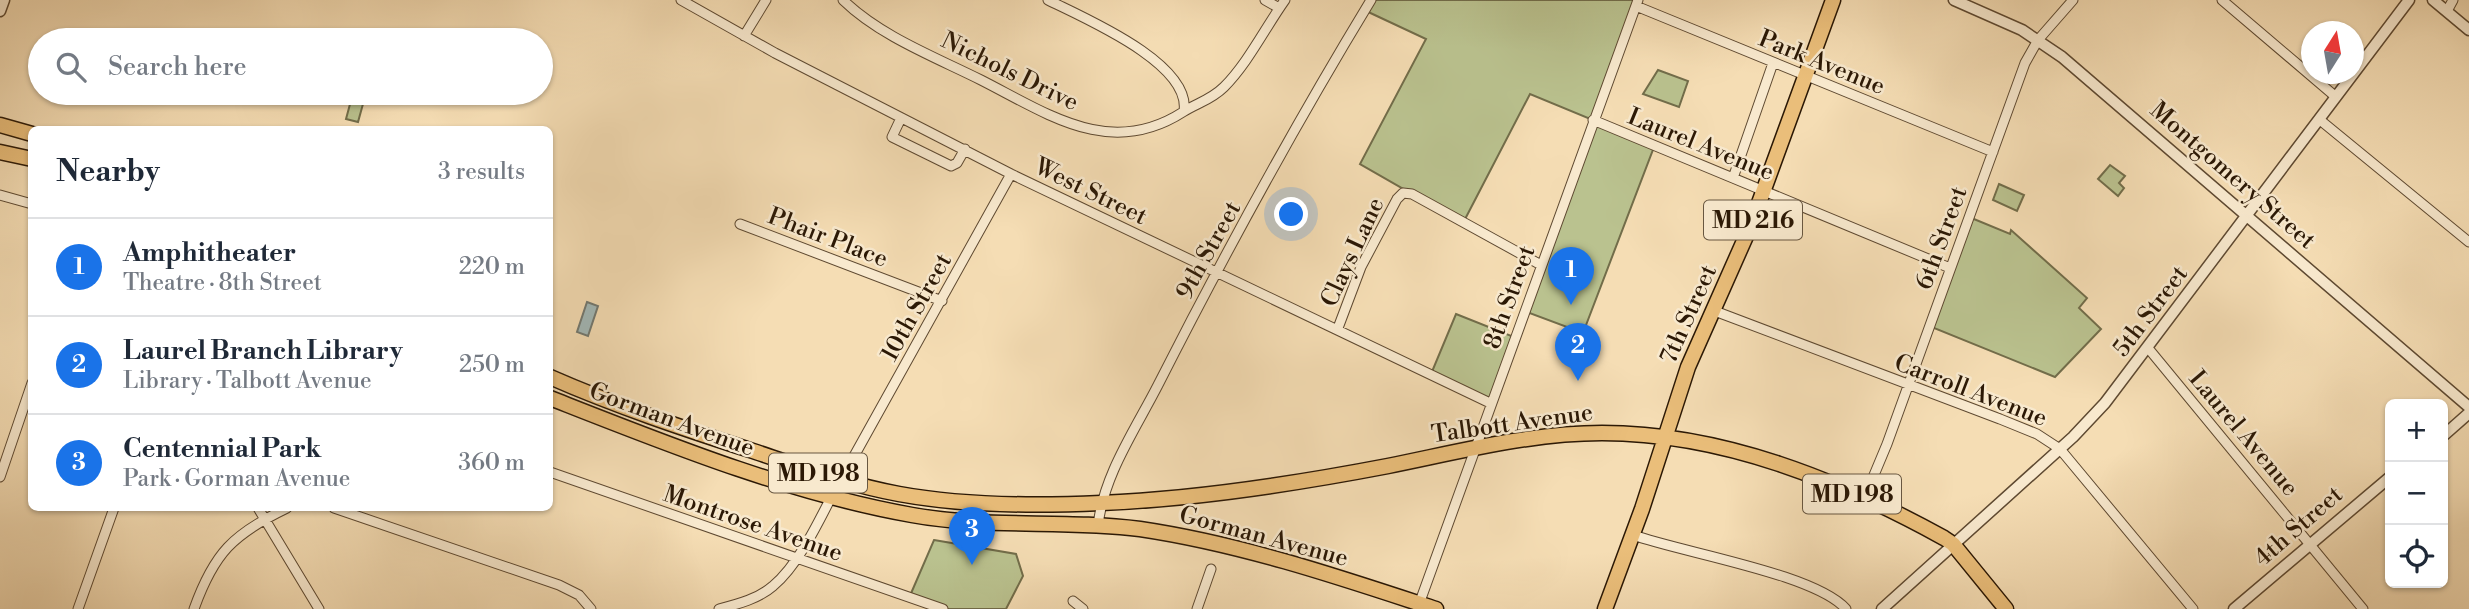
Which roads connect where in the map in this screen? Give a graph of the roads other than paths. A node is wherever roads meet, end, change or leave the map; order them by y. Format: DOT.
graph roads {
  1 [pos="4,0"];
  2 [pos="681,0"];
  3 [pos="766,0"];
  4 [pos="843,0"];
  5 [pos="1048,0"];
  6 [pos="1265,0"];
  7 [pos="1371,0"];
  8 [pos="1833,0"];
  9 [pos="1954,0"];
  10 [pos="2073,0"];
  11 [pos="2222,0"];
  12 [pos="2409,0"];
  13 [pos="2433,0"];
  14 [pos="2453,0"];
  15 [pos="1637,3"];
  16 [pos="1282,4"];
  17 [pos="0,11"];
  18 [pos="2446,11"];
  19 [pos="2469,30"];
  20 [pos="744,36"];
  21 [pos="2038,40"];
  22 [pos="1773,63"];
  23 [pos="1805,76"];
  24 [pos="2336,97"];
  25 [pos="1184,111"];
  26 [pos="901,118"];
  27 [pos="1593,120"];
  28 [pos="2319,120"];
  29 [pos="1,124"];
  30 [pos="28,133"];
  31 [pos="965,149"];
  32 [pos="0,152"];
  33 [pos="1993,152"];
  34 [pos="28,158"];
  35 [pos="1011,174"];
  36 [pos="1732,178"];
  37 [pos="1764,190"];
  38 [pos="0,195"];
  39 [pos="28,203"];
  40 [pos="2245,215"];
  41 [pos="740,224"];
  42 [pos="2469,242"];
  43 [pos="1541,265"];
  44 [pos="1950,268"];
  45 [pos="1217,271"];
  46 [pos="942,301"];
  47 [pos="1712,310"];
  48 [pos="1338,328"];
  49 [pos="2148,348"];
  50 [pos="553,378"];
  51 [pos="1908,386"];
  52 [pos="28,395"];
  53 [pos="553,399"];
  54 [pos="1490,403"];
  55 [pos="2469,407"];
  56 [pos="2469,412"];
  57 [pos="2448,431"];
  58 [pos="1664,437"];
  59 [pos="1475,449"];
  60 [pos="2060,449"];
  61 [pos="853,458"];
  62 [pos="553,473"];
  63 [pos="0,477"];
  64 [pos="840,480"];
  65 [pos="2385,481"];
  66 [pos="831,497"];
  67 [pos="1864,499"];
  68 [pos="1101,503"];
  69 [pos="113,511"];
  70 [pos="260,511"];
  71 [pos="282,511"];
  72 [pos="343,511"];
  73 [pos="265,520"];
  74 [pos="1098,526"];
  75 [pos="1633,535"];
  76 [pos="2310,543"];
  77 [pos="1953,544"];
  78 [pos="795,558"];
  79 [pos="1211,569"];
  80 [pos="1073,601"];
  81 [pos="918,605"];
  82 [pos="1419,606"];
  83 [pos="78,609"];
  84 [pos="194,609"];
  85 [pos="319,609"];
  86 [pos="591,609"];
  87 [pos="719,609"];
  88 [pos="943,609"];
  89 [pos="1083,609"];
  90 [pos="1197,609"];
  91 [pos="1436,609"];
  92 [pos="1605,609"];
  93 [pos="1846,609"];
  94 [pos="1882,609"];
  95 [pos="2006,609"];
  96 [pos="2193,609"];
  97 [pos="2234,609"];
  98 [pos="2363,609"];
  1 -- 17 [label="street"];
  2 -- 20 [label="street, West Street"];
  3 -- 20 [label="street"];
  4 -- 25 [label="street, Nichols Drive"];
  5 -- 25 [label="street"];
  6 -- 16 [label="street"];
  7 -- 45 [label="street, 9th Street"];
  8 -- 23 [label="main road, 7th Street / MD 216"];
  9 -- 21 [label="street, Montgomery Street"];
  10 -- 21 [label="street, 6th Street"];
  11 -- 24 [label="street"];
  12 -- 24 [label="street, 5th Street"];
  13 -- 18 [label="street"];
  14 -- 18 [label="street"];
  15 -- 22 [label="street, Park Avenue"];
  15 -- 27 [label="street, 8th Street"];
  16 -- 25 [label="street, Nichols Drive"];
  18 -- 19 [label="street"];
  20 -- 26 [label="street, West Street"];
  21 -- 33 [label="street, 6th Street"];
  21 -- 40 [label="street, Montgomery Street"];
  22 -- 23 [label="street, Park Avenue"];
  22 -- 36 [label="street"];
  23 -- 33 [label="street, Park Avenue"];
  23 -- 37 [label="main road, 7th Street / MD 216"];
  24 -- 28 [label="street, 5th Street"];
  26 -- 31 [label="street, West Street"];
  26 -- 31 [label="street"];
  27 -- 36 [label="street, Laurel Avenue"];
  27 -- 43 [label="street, 8th Street"];
  28 -- 40 [label="street, 5th Street"];
  28 -- 42 [label="street"];
  29 -- 30 [label="main road"];
  31 -- 35 [label="street, West Street"];
  32 -- 34 [label="main road"];
  33 -- 44 [label="street, 6th Street"];
  35 -- 45 [label="street, West Street"];
  35 -- 46 [label="street, 10th Street"];
  36 -- 37 [label="street, Laurel Avenue"];
  37 -- 44 [label="street, Laurel Avenue"];
  37 -- 47 [label="main road, 7th Street / MD 216"];
  38 -- 39 [label="street"];
  40 -- 49 [label="street, 5th Street"];
  40 -- 55 [label="street, Montgomery Street"];
  41 -- 46 [label="street, Phair Place"];
  43 -- 48 [label="street, Clays Lane"];
  43 -- 54 [label="street, 8th Street"];
  44 -- 51 [label="street, 6th Street"];
  45 -- 48 [label="street, West Street"];
  45 -- 68 [label="street, 9th Street"];
  46 -- 61 [label="street, 10th Street"];
  47 -- 51 [label="street, Carroll Avenue"];
  47 -- 58 [label="main road, 7th Street / MD 216"];
  48 -- 54 [label="street, West Street"];
  49 -- 60 [label="street, 5th Street"];
  49 -- 76 [label="street, Laurel Avenue"];
  50 -- 64 [label="main road, Gorman Avenue / MD 198"];
  51 -- 60 [label="street, Carroll Avenue"];
  51 -- 67 [label="street, 6th Street"];
  52 -- 63 [label="street"];
  53 -- 66 [label="main road, Gorman Avenue / MD 198"];
  54 -- 59 [label="street, 8th Street"];
  56 -- 57 [label="street"];
  58 -- 59 [label="main road, Talbott Avenue / MD 198"];
  58 -- 67 [label="main road, Talbott Avenue / MD 198"];
  58 -- 75 [label="main road, 7th Street / MD 216"];
  59 -- 68 [label="main road, Talbott Avenue / MD 198"];
  59 -- 82 [label="street, 8th Street"];
  60 -- 77 [label="street, 5th Street"];
  60 -- 96 [label="street, Carroll Avenue"];
  62 -- 78 [label="street, Montrose Avenue"];
  64 -- 66 [label="street"];
  64 -- 68 [label="main road, Gorman Avenue / MD 198"];
  65 -- 76 [label="street, 4th Street"];
  66 -- 74 [label="main road, Gorman Avenue / MD 198"];
  66 -- 78 [label="street"];
  67 -- 77 [label="main road, Talbott Avenue / MD 198"];
  68 -- 74 [label="street, 9th Street"];
  69 -- 83 [label="street"];
  70 -- 73 [label="street"];
  71 -- 73 [label="street"];
  72 -- 86 [label="street"];
  73 -- 84 [label="street"];
  73 -- 85 [label="street"];
  74 -- 82 [label="main road, Gorman Avenue / MD 198"];
  75 -- 92 [label="main road, 7th Street / MD 216"];
  75 -- 93 [label="street"];
  76 -- 97 [label="street, 4th Street"];
  76 -- 98 [label="street, Laurel Avenue"];
  77 -- 94 [label="street, 5th Street"];
  77 -- 95 [label="main road, Talbott Avenue / MD 198"];
  78 -- 81 [label="street, Montrose Avenue"];
  78 -- 87 [label="street"];
  79 -- 90 [label="street"];
  80 -- 89 [label="street"];
  81 -- 88 [label="street, Montrose Avenue"];
  82 -- 91 [label="main road, Gorman Avenue / MD 198"];
}
